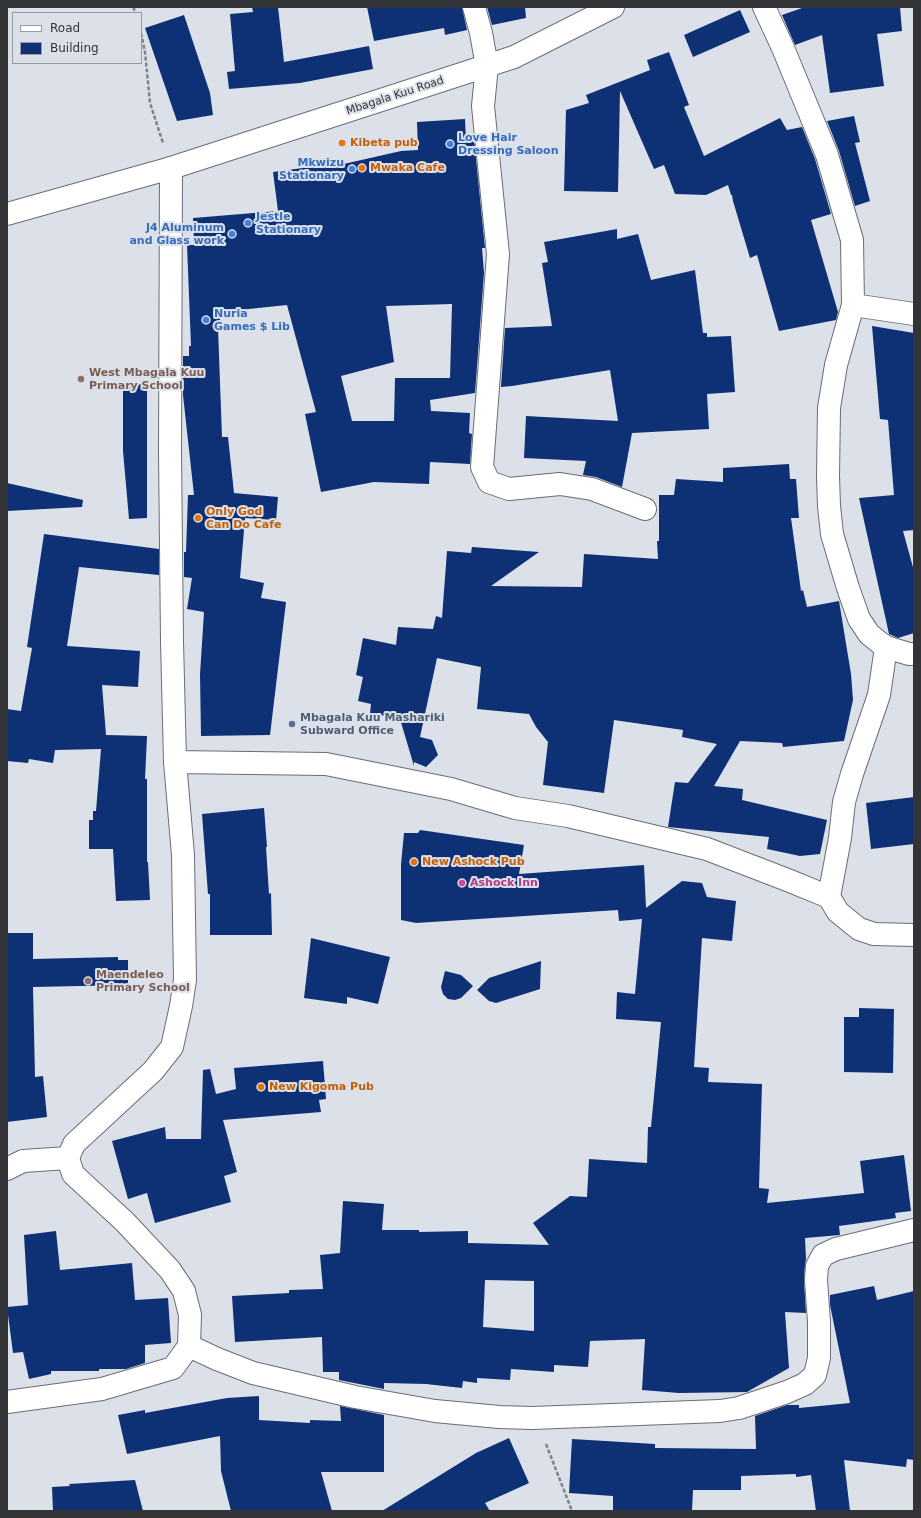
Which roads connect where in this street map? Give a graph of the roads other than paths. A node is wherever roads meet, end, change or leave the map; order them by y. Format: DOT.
graph roads {
  1 [pos="474,7"];
  2 [pos="612,7"];
  3 [pos="764,7"];
  4 [pos="487,66"];
  5 [pos="171,168"];
  6 [pos="7,214"];
  7 [pos="853,305"];
  8 [pos="914,314"];
  9 [pos="645,509"];
  10 [pos="886,647"];
  11 [pos="914,654"];
  12 [pos="175,762"];
  13 [pos="829,897"];
  14 [pos="914,935"];
  15 [pos="68,1158"];
  16 [pos="7,1169"];
  17 [pos="914,1230"];
  18 [pos="189,1346"];
  19 [pos="7,1402"];
  1 -- 4 [label="street"];
  2 -- 4 [label="street, Mbagala Kuu Road"];
  3 -- 7 [label="street"];
  4 -- 5 [label="street, Mbagala Kuu Road"];
  4 -- 9 [label="street"];
  5 -- 6 [label="street, Mbagala Kuu Road"];
  5 -- 12 [label="street"];
  7 -- 8 [label="street"];
  7 -- 10 [label="street"];
  10 -- 11 [label="street"];
  10 -- 13 [label="street"];
  12 -- 13 [label="street"];
  12 -- 15 [label="street"];
  13 -- 14 [label="street"];
  15 -- 16 [label="street"];
  15 -- 18 [label="street"];
  17 -- 18 [label="street"];
  18 -- 19 [label="street"];
}
